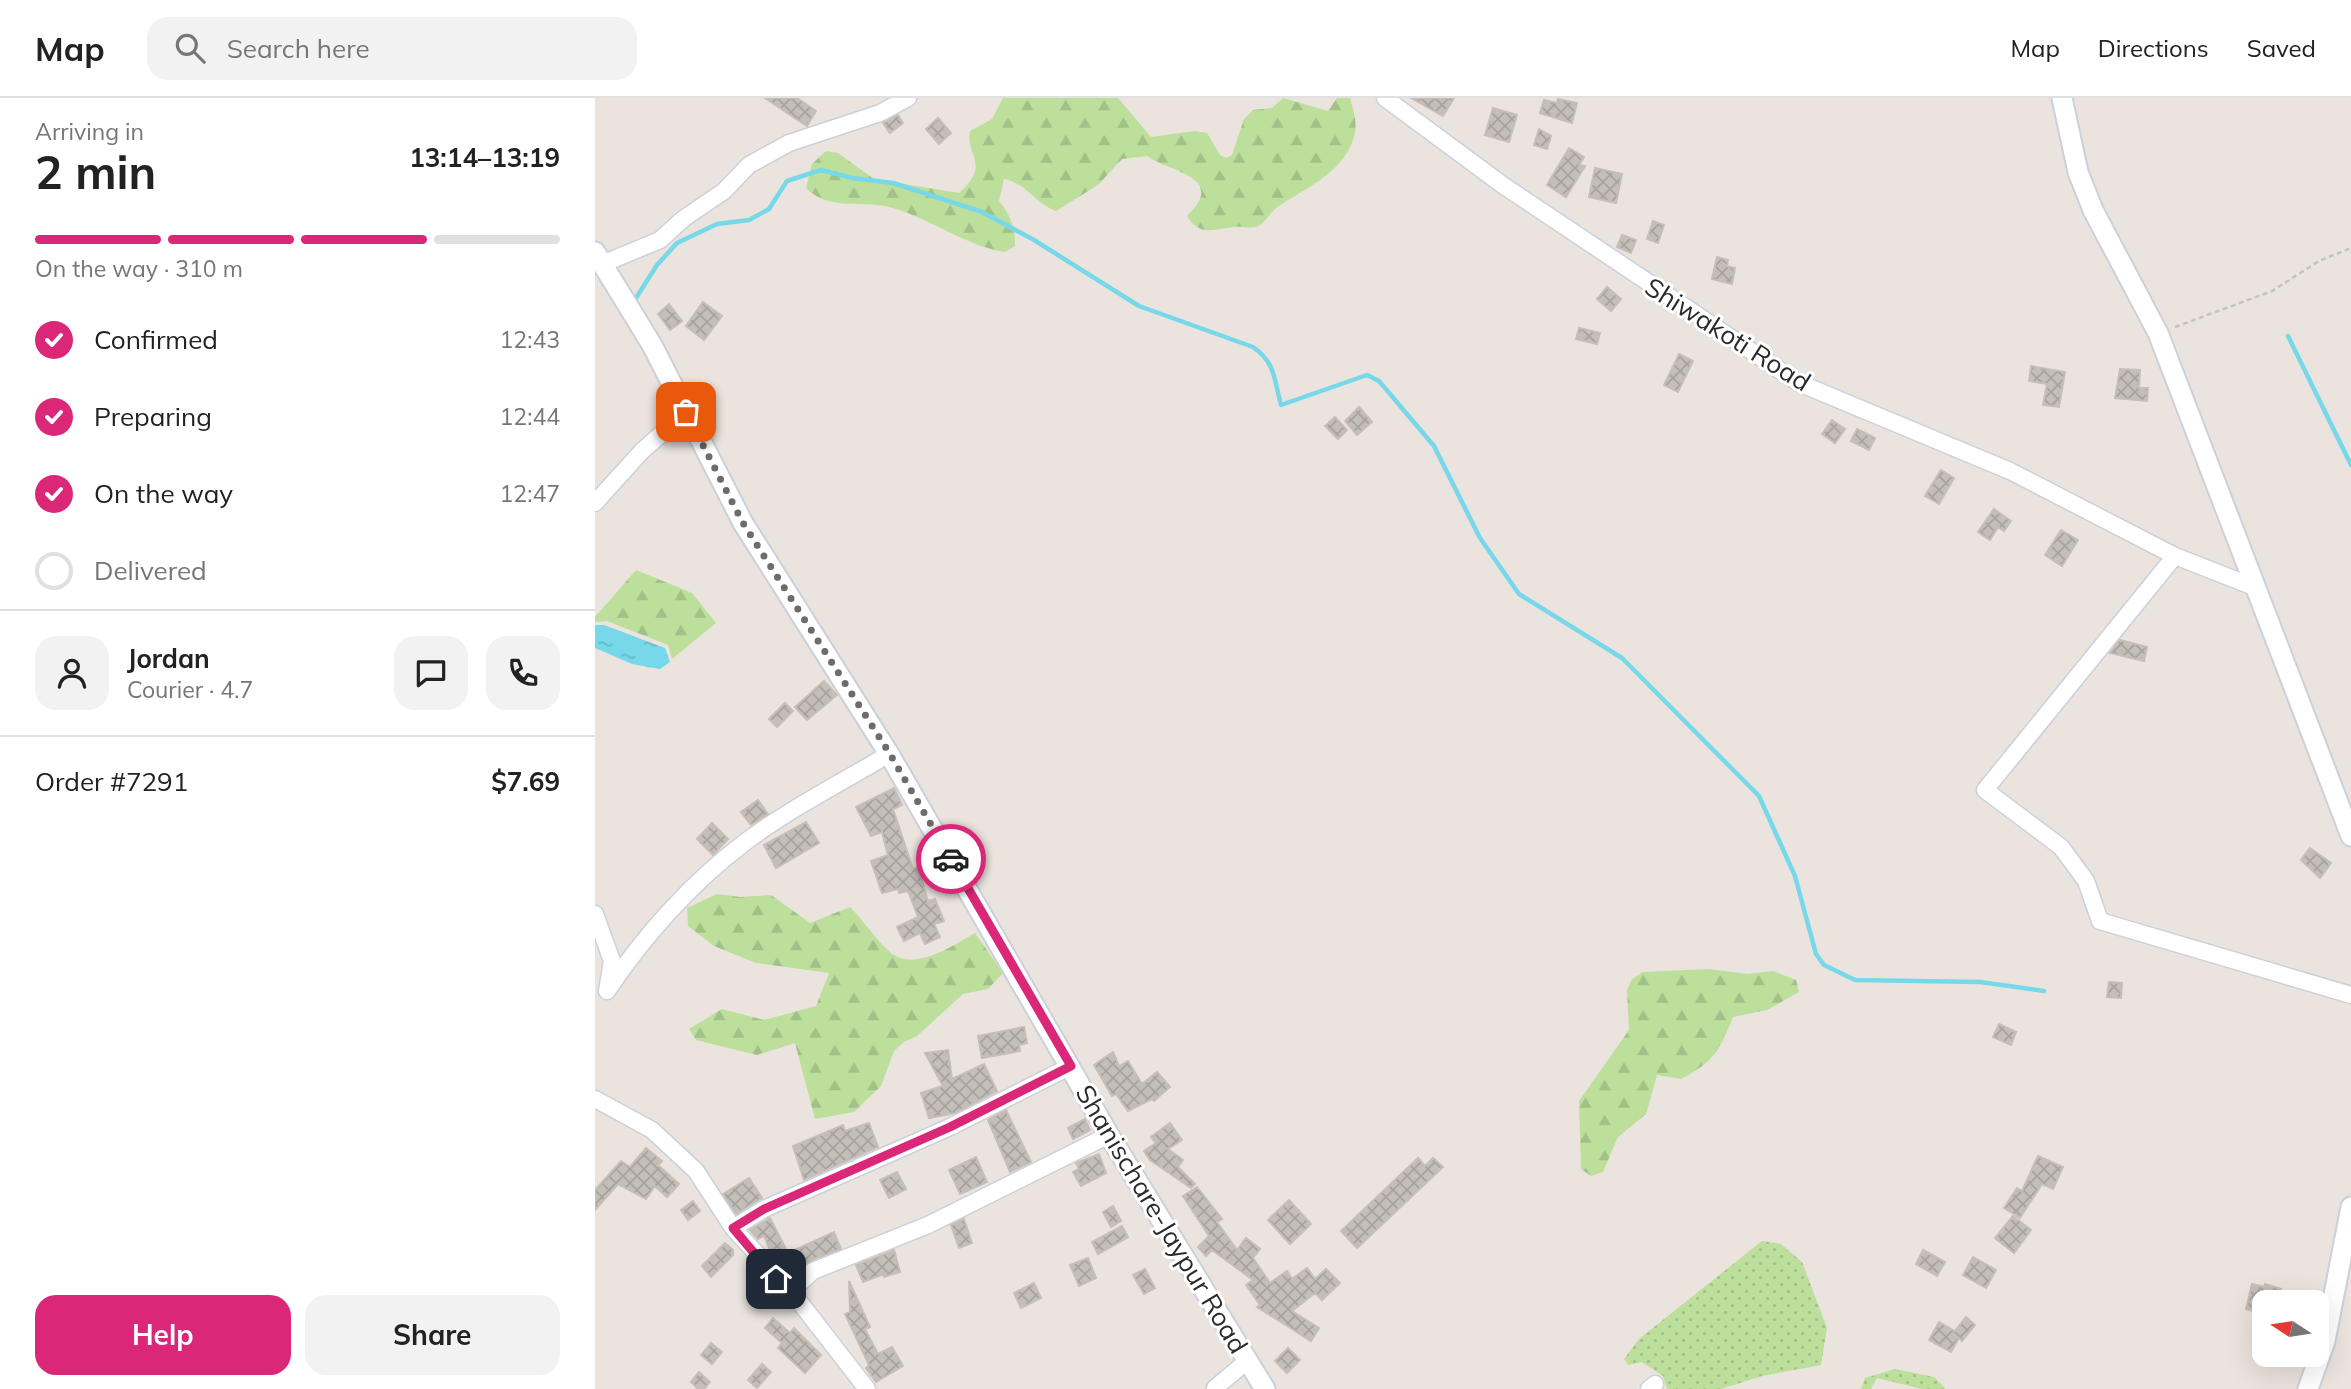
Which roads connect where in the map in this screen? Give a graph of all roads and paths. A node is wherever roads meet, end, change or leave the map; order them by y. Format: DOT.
graph roads {
  1 [pos="908,98"];
  2 [pos="1385,98"];
  3 [pos="2062,98"];
  4 [pos="2351,248"];
  5 [pos="599,258"];
  6 [pos="2158,333"];
  7 [pos="686,412"];
  8 [pos="595,503"];
  9 [pos="2175,556"];
  10 [pos="2254,587"];
  11 [pos="890,754"];
  12 [pos="2351,836"];
  13 [pos="595,914"];
  14 [pos="2351,995"];
  15 [pos="1071,1066"];
  16 [pos="595,1099"];
  17 [pos="1109,1135"];
  18 [pos="2351,1207"];
  19 [pos="733,1228"];
  20 [pos="2345,1272"];
  21 [pos="791,1291"];
  22 [pos="1247,1361"];
  23 [pos="1215,1388"];
  24 [pos="867,1389"];
  25 [pos="1265,1389"];
  26 [pos="2308,1389"];
  1 -- 5 [label="street"];
  2 -- 9 [label="street, Shiwakoti Road"];
  3 -- 6 [label="street"];
  4 -- 6 [label="path"];
  5 -- 7 [label="street, Shanischare-Jaypur Road"];
  6 -- 10 [label="street"];
  7 -- 8 [label="street"];
  7 -- 11 [label="street, Shanischare-Jaypur Road"];
  9 -- 10 [label="street, Shiwakoti Road"];
  9 -- 14 [label="street"];
  10 -- 12 [label="street"];
  11 -- 13 [label="street"];
  11 -- 15 [label="street, Shanischare-Jaypur Road"];
  15 -- 17 [label="street, Shanischare-Jaypur Road"];
  15 -- 19 [label="street"];
  16 -- 19 [label="street"];
  17 -- 21 [label="street"];
  17 -- 22 [label="street, Shanischare-Jaypur Road"];
  18 -- 20 [label="street"];
  19 -- 21 [label="street"];
  20 -- 26 [label="street"];
  21 -- 24 [label="street"];
  22 -- 23 [label="street"];
  22 -- 25 [label="street, Shanischare-Jaypur Road"];
}
